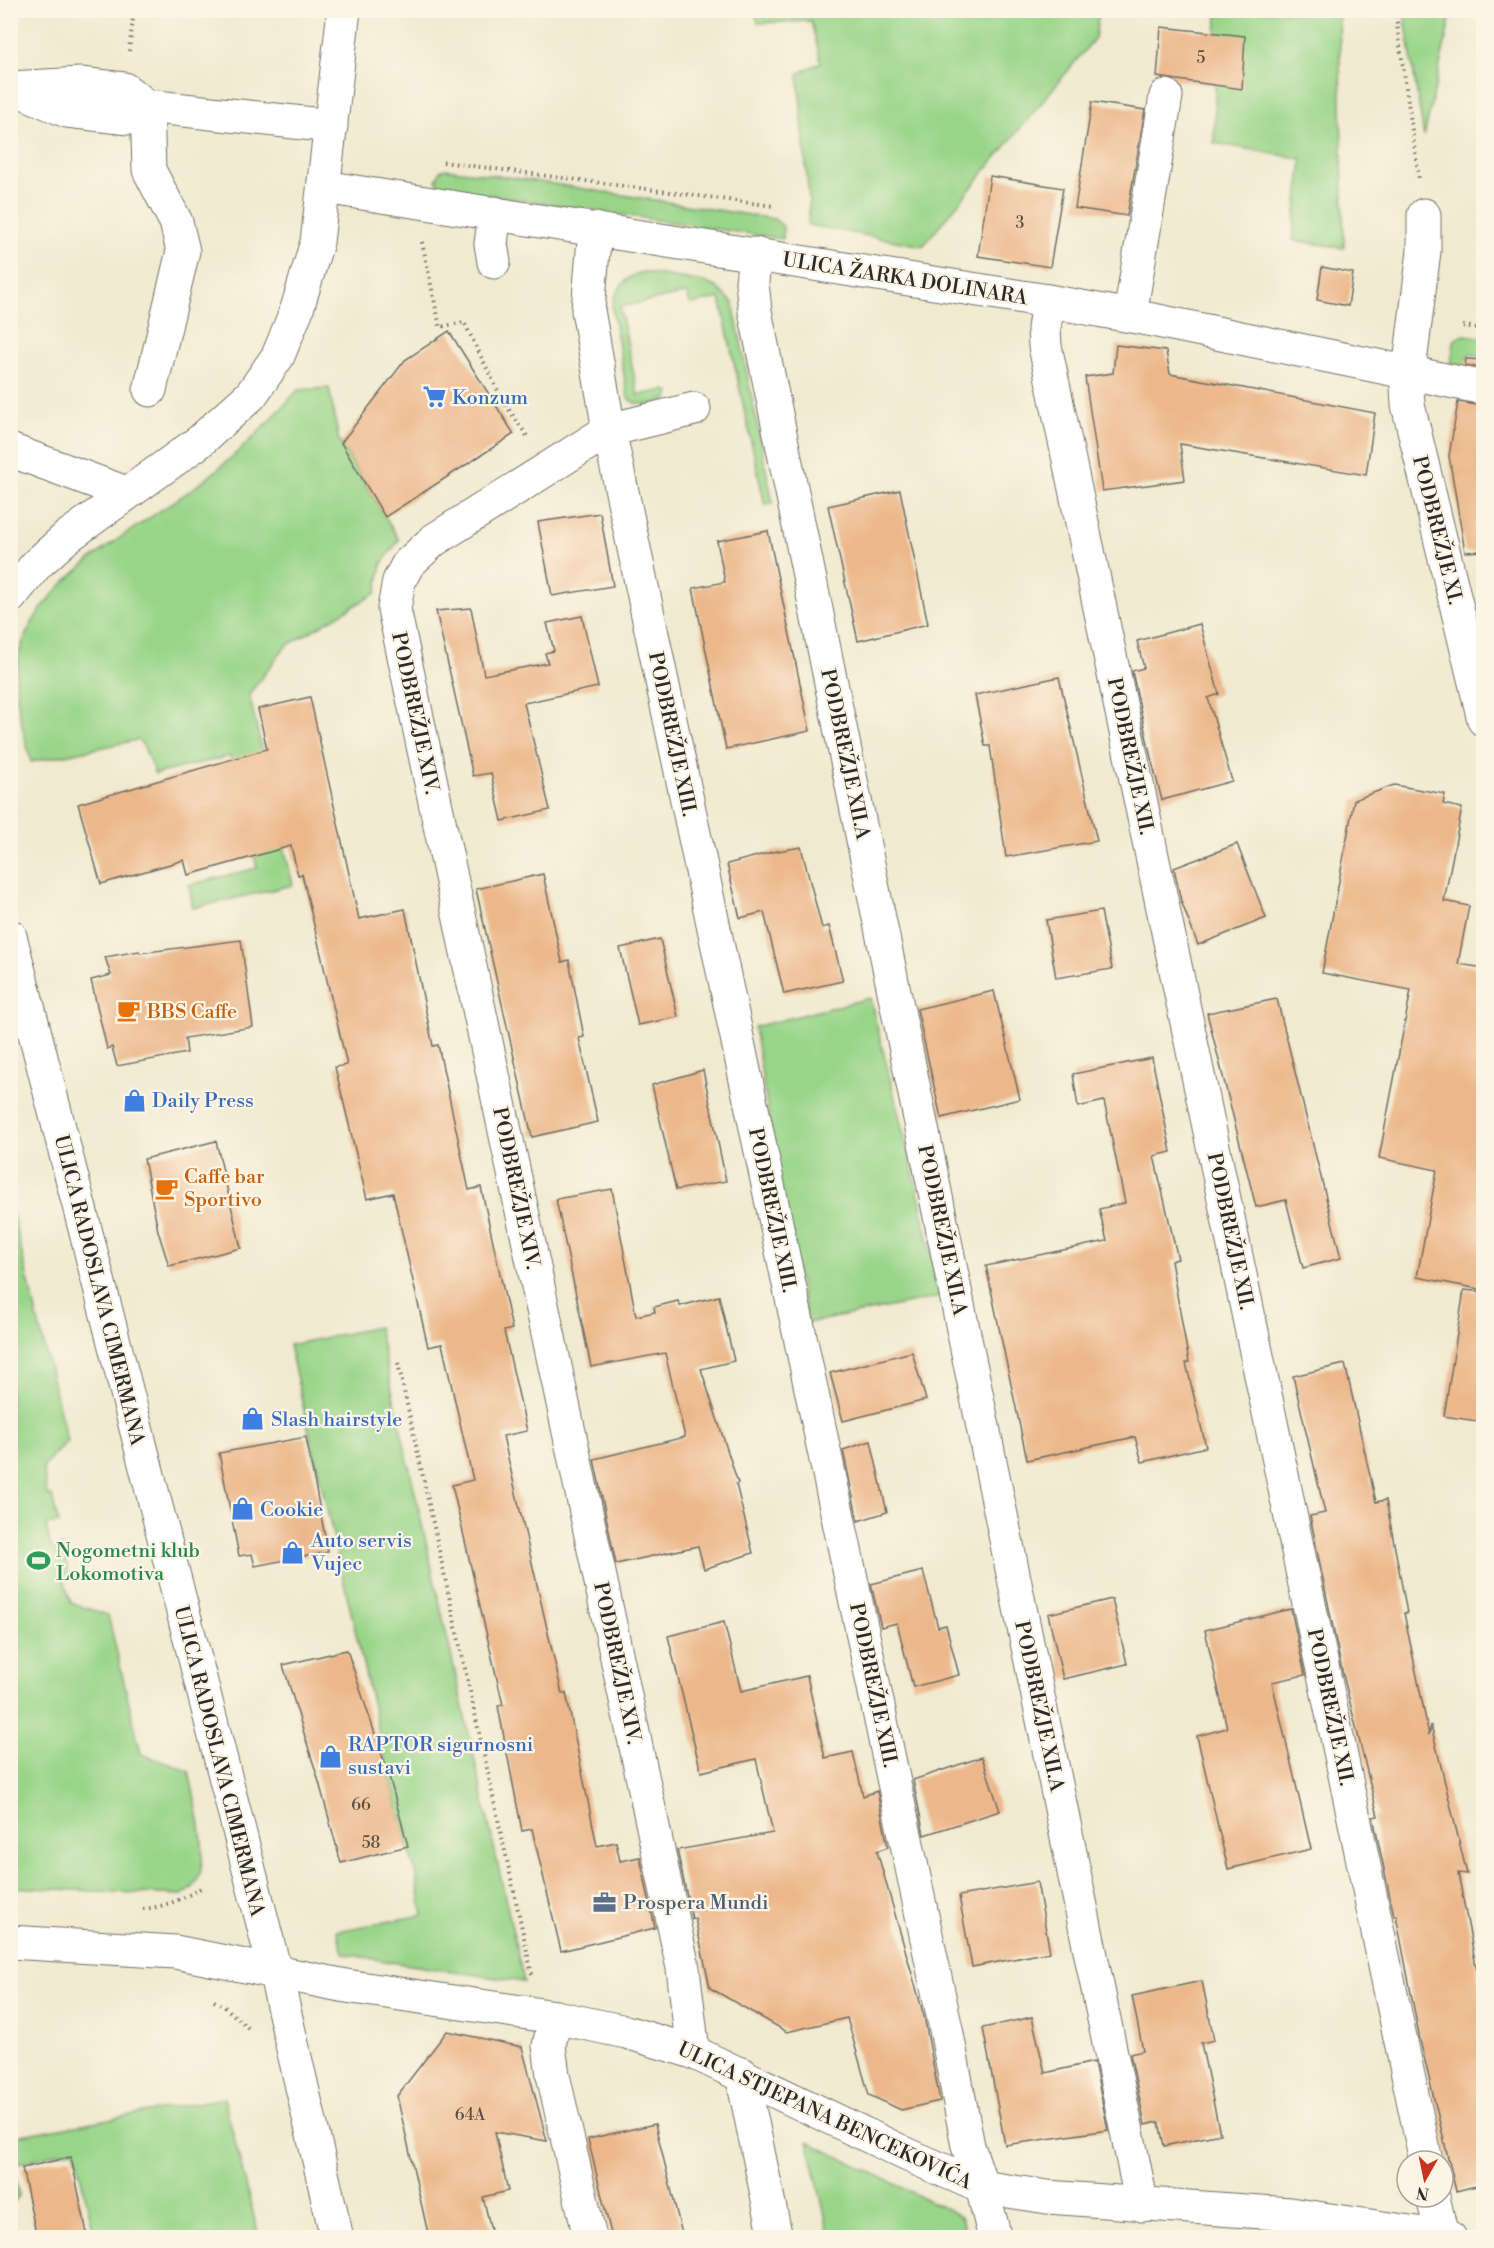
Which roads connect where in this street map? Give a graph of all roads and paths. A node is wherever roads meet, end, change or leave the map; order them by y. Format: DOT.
graph roads {
  1 [pos="344,10"];
  2 [pos="1395,10"];
  3 [pos="12,88"];
  4 [pos="1166,96"];
  5 [pos="147,106"];
  6 [pos="331,126"];
  7 [pos="443,162"];
  8 [pos="324,187"];
  9 [pos="774,206"];
  10 [pos="495,213"];
  11 [pos="1424,215"];
  12 [pos="595,229"];
  13 [pos="420,232"];
  14 [pos="755,254"];
  15 [pos="494,262"];
  16 [pos="1048,301"];
  17 [pos="1130,315"];
  18 [pos="1463,326"];
  19 [pos="1484,329"];
  20 [pos="1409,374"];
  21 [pos="1484,388"];
  22 [pos="150,390"];
  23 [pos="694,410"];
  24 [pos="609,430"];
  25 [pos="530,439"];
  26 [pos="10,450"];
  27 [pos="126,493"];
  28 [pos="10,597"];
  29 [pos="1484,720"];
  30 [pos="10,936"];
  31 [pos="398,1363"];
  32 [pos="202,1887"];
  33 [pos="137,1910"];
  34 [pos="10,1942"];
  35 [pos="275,1971"];
  36 [pos="532,1974"];
  37 [pos="210,1999"];
  38 [pos="555,2017"];
  39 [pos="249,2029"];
  40 [pos="693,2052"];
  41 [pos="742,2074"];
  42 [pos="1423,2149"];
  43 [pos="982,2187"];
  44 [pos="1142,2205"];
  45 [pos="1437,2209"];
  46 [pos="1293,2226"];
  47 [pos="1446,2237"];
  48 [pos="337,2238"];
  49 [pos="590,2238"];
  50 [pos="776,2238"];
  51 [pos="994,2238"];
  1 -- 6 [label="street"];
  2 -- 11 [label="path"];
  3 -- 5 [label="street"];
  4 -- 17 [label="street"];
  5 -- 6 [label="street"];
  5 -- 22 [label="street"];
  6 -- 8 [label="street"];
  7 -- 9 [label="path"];
  8 -- 10 [label="street, ULICA ŽARKA DOLINARA"];
  8 -- 27 [label="street"];
  10 -- 12 [label="street, ULICA ŽARKA DOLINARA"];
  10 -- 15 [label="street"];
  11 -- 20 [label="street, PODBREŽJE XI."];
  12 -- 14 [label="street, ULICA ŽARKA DOLINARA"];
  12 -- 24 [label="street, PODBREŽJE XIII."];
  13 -- 25 [label="path"];
  14 -- 16 [label="street, ULICA ŽARKA DOLINARA"];
  14 -- 44 [label="street, PODBREŽJE XII.A"];
  16 -- 17 [label="street, ULICA ŽARKA DOLINARA"];
  16 -- 42 [label="street, PODBREŽJE XII."];
  17 -- 20 [label="street, ULICA ŽARKA DOLINARA"];
  18 -- 19 [label="path"];
  20 -- 21 [label="street, ULICA ŽARKA DOLINARA"];
  20 -- 29 [label="street, PODBREŽJE XI."];
  23 -- 24 [label="street, PODBREŽJE XIV."];
  24 -- 40 [label="street, PODBREŽJE XIV."];
  24 -- 43 [label="street, PODBREŽJE XIII."];
  26 -- 27 [label="street"];
  27 -- 28 [label="street"];
  30 -- 35 [label="street, ULICA RADOSLAVA CIMERMANA"];
  31 -- 36 [label="path"];
  32 -- 33 [label="path"];
  34 -- 35 [label="street, ULICA STJEPANA BENCEKOVIĆA"];
  35 -- 38 [label="street, ULICA STJEPANA BENCEKOVIĆA"];
  35 -- 48 [label="street, ULICA RADOSLAVA CIMERMANA"];
  37 -- 39 [label="path"];
  38 -- 40 [label="street, ULICA STJEPANA BENCEKOVIĆA"];
  38 -- 49 [label="street"];
  40 -- 41 [label="street, ULICA STJEPANA BENCEKOVIĆA"];
  41 -- 43 [label="street, ULICA STJEPANA BENCEKOVIĆA"];
  41 -- 50 [label="street"];
  43 -- 44 [label="street, ULICA STJEPANA BENCEKOVIĆA"];
  43 -- 51 [label="street, PODBREŽJE XIII."];
  44 -- 46 [label="street, ULICA STJEPANA BENCEKOVIĆA"];
  45 -- 47 [label="street"];
  46 -- 47 [label="street, ULICA STJEPANA BENCEKOVIĆA"];
}
